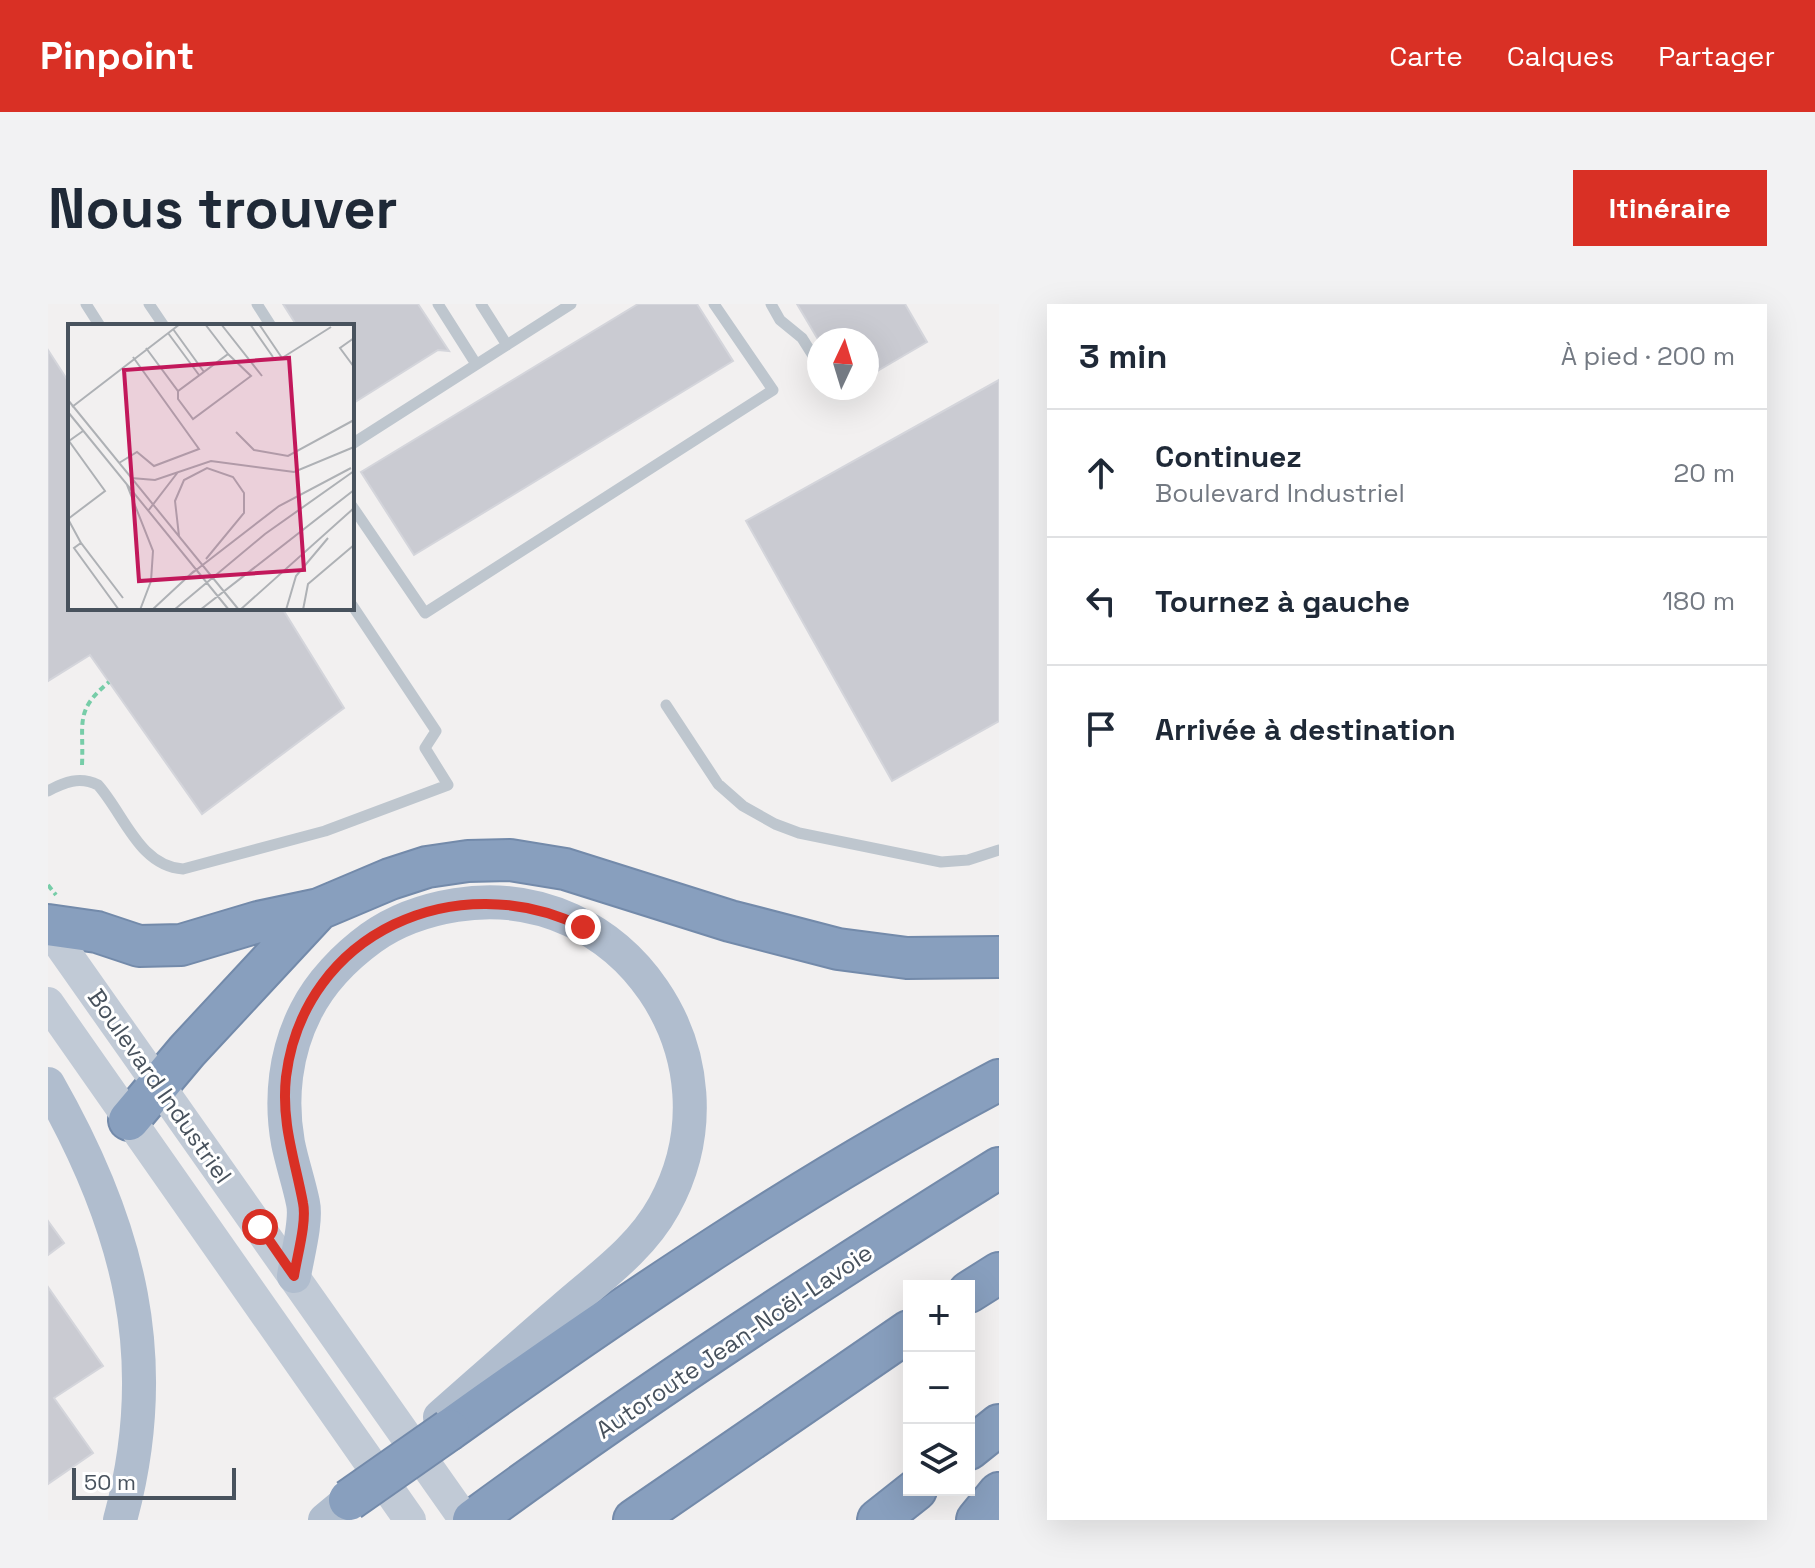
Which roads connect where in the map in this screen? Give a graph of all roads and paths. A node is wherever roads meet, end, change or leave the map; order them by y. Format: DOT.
graph roads {
  1 [pos="86,304"];
  2 [pos="149,304"];
  3 [pos="257,304"];
  4 [pos="438,304"];
  5 [pos="481,304"];
  6 [pos="571,304"];
  7 [pos="714,304"];
  8 [pos="771,304"];
  9 [pos="99,324"];
  10 [pos="163,324"];
  11 [pos="270,324"];
  12 [pos="507,345"];
  13 [pos="807,346"];
  14 [pos="476,364"];
  15 [pos="354,443"];
  16 [pos="354,509"];
  17 [pos="354,608"];
  18 [pos="109,682"];
  19 [pos="666,705"];
  20 [pos="81,780"];
  21 [pos="48,791"];
  22 [pos="999,850"];
  23 [pos="319,909"];
  24 [pos="48,926"];
  25 [pos="999,957"];
  26 [pos="48,1003"];
  27 [pos="999,1080"];
  28 [pos="48,1084"];
  29 [pos="159,1084"];
  30 [pos="129,1120"];
  31 [pos="999,1168"];
  32 [pos="999,1273"];
  33 [pos="294,1276"];
  34 [pos="975,1288"];
  35 [pos="903,1335"];
  36 [pos="445,1423"];
  37 [pos="999,1425"];
  38 [pos="975,1444"];
  39 [pos="999,1493"];
  40 [pos="908,1496"];
  41 [pos="337,1510"];
  42 [pos="487,1510"];
  43 [pos="120,1520"];
  44 [pos="410,1520"];
  45 [pos="465,1520"];
  46 [pos="634,1520"];
  47 [pos="878,1520"];
  48 [pos="977,1520"];
  1 -- 9 [label="lane"];
  2 -- 10 [label="lane"];
  3 -- 11 [label="lane"];
  4 -- 14 [label="lane"];
  5 -- 12 [label="lane"];
  6 -- 12 [label="lane"];
  7 -- 16 [label="lane"];
  8 -- 13 [label="lane"];
  12 -- 14 [label="lane"];
  14 -- 15 [label="lane"];
  17 -- 20 [label="lane"];
  18 -- 20 [label="path"];
  19 -- 22 [label="lane"];
  20 -- 21 [label="lane"];
  23 -- 24 [label="highway"];
  23 -- 25 [label="highway"];
  23 -- 29 [label="highway"];
  24 -- 29 [label="street, Boulevard Industriel"];
  26 -- 30 [label="street, Boulevard Industriel"];
  27 -- 36 [label="highway"];
  28 -- 43 [label="main road"];
  29 -- 30 [label="highway"];
  29 -- 33 [label="street, Boulevard Industriel"];
  30 -- 44 [label="street, Boulevard Industriel"];
  31 -- 42 [label="highway, Autoroute Jean-Noël-Lavoie"];
  32 -- 34 [label="highway"];
  33 -- 36 [label="main road"];
  33 -- 45 [label="street, Boulevard Industriel"];
  35 -- 46 [label="highway"];
  36 -- 41 [label="highway, bridge"];
  37 -- 38 [label="highway"];
  39 -- 48 [label="highway"];
  40 -- 47 [label="highway"];
}
